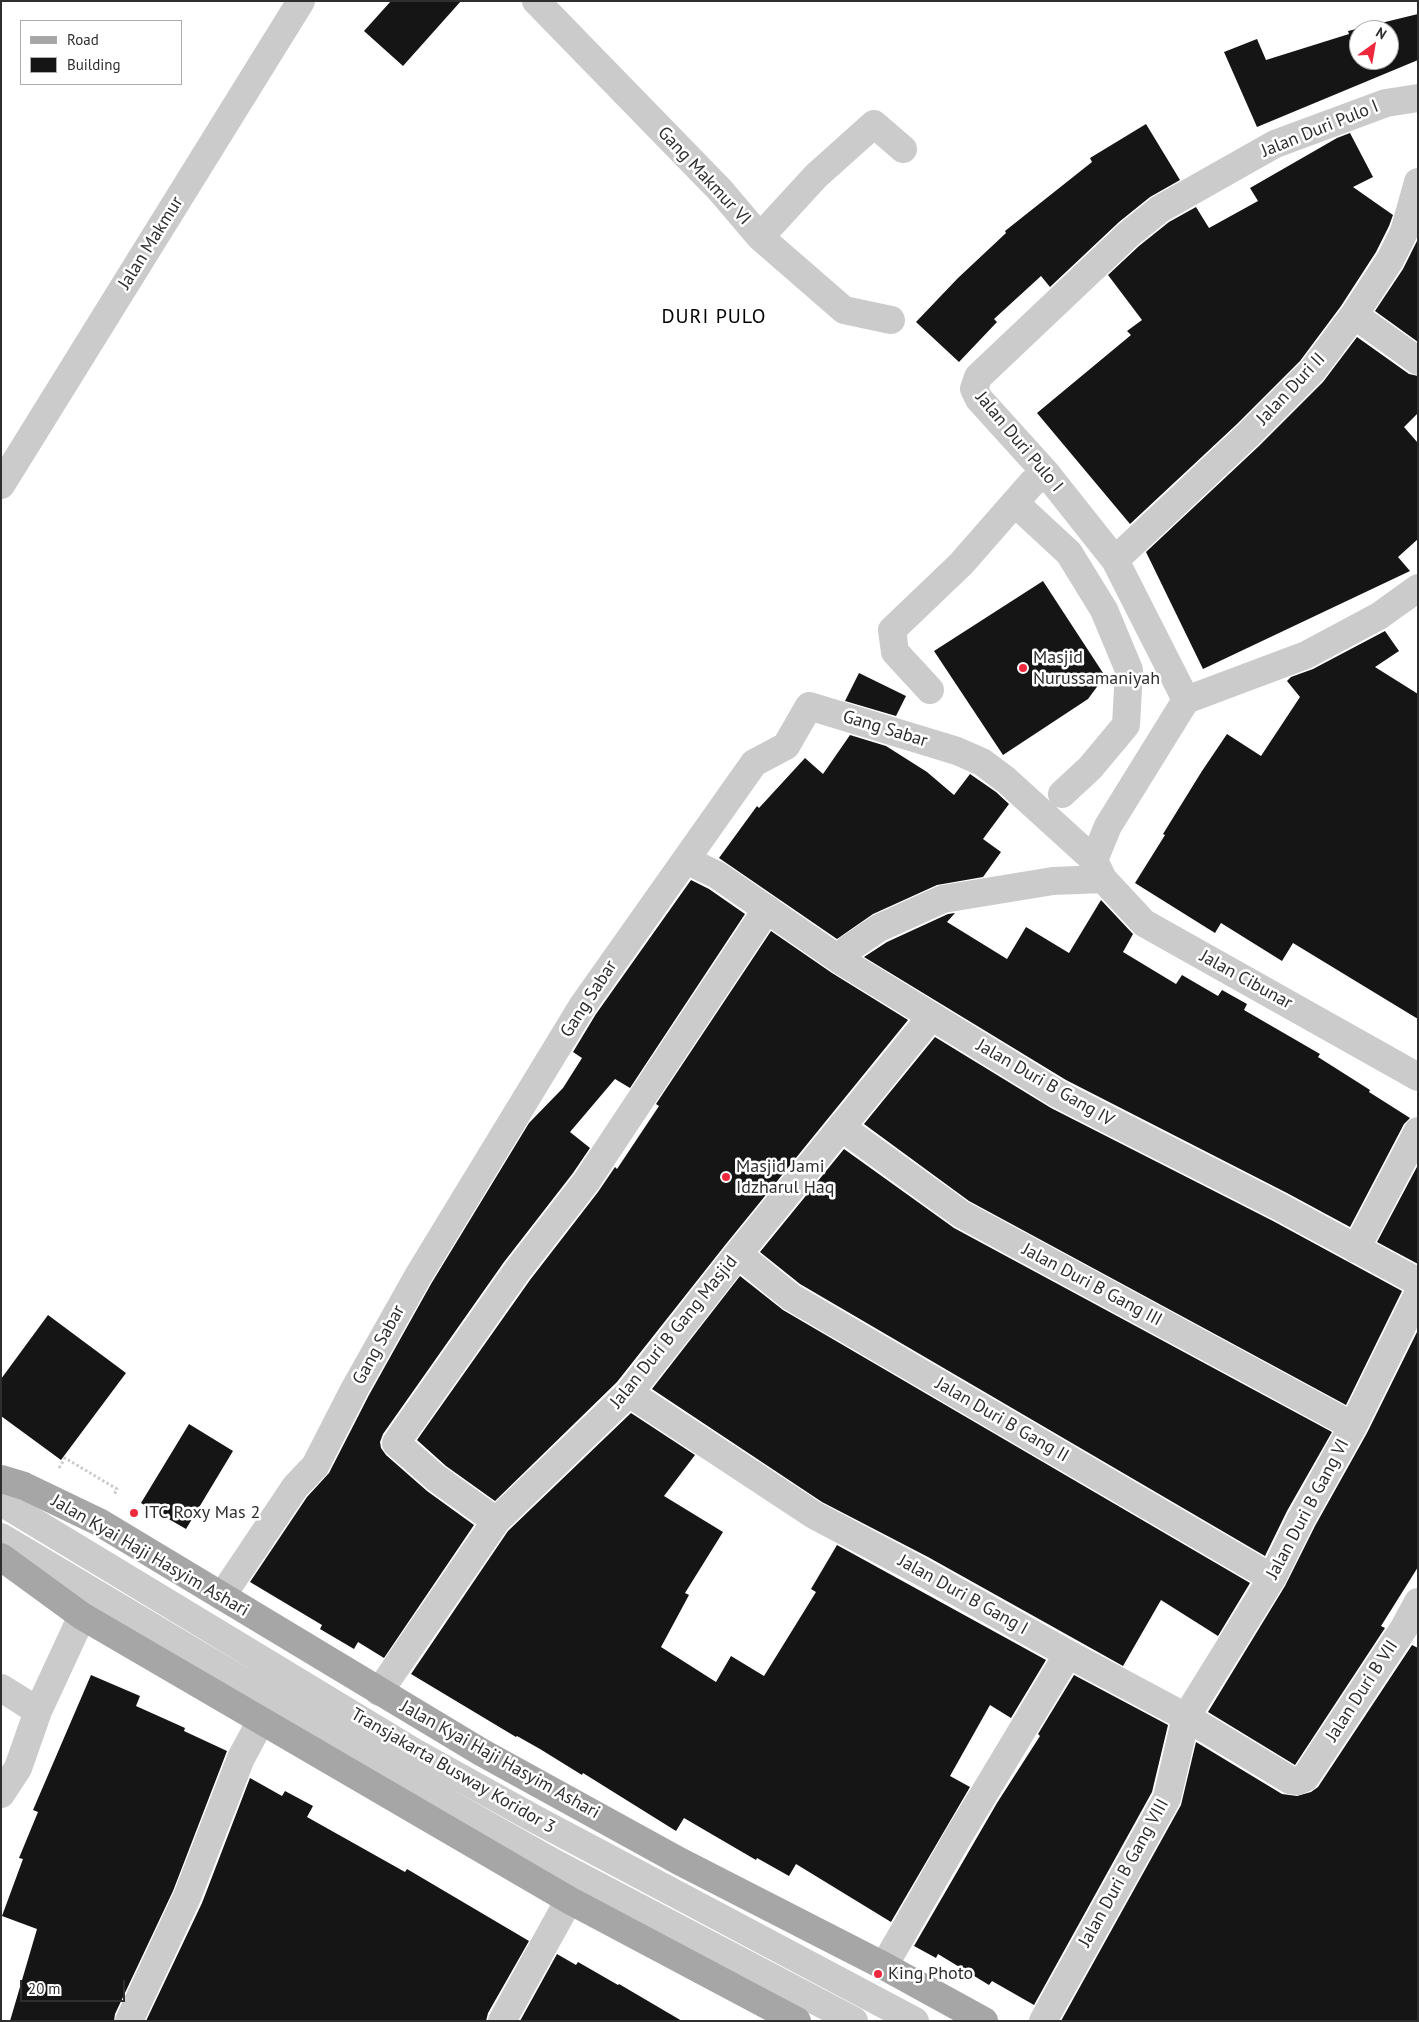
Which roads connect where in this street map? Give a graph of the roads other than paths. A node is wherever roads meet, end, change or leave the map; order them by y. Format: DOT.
graph roads {
  1 [pos="301,1"];
  2 [pos="536,1"];
  3 [pos="1418,98"];
  4 [pos="902,149"];
  5 [pos="1418,182"];
  6 [pos="760,237"];
  7 [pos="1354,315"];
  8 [pos="891,320"];
  9 [pos="1418,361"];
  10 [pos="1046,472"];
  11 [pos="1,484"];
  12 [pos="1015,503"];
  13 [pos="1115,560"];
  14 [pos="1418,588"];
  15 [pos="930,690"];
  16 [pos="1186,700"];
  17 [pos="1062,794"];
  18 [pos="686,860"];
  19 [pos="1099,870"];
  20 [pos="767,909"];
  21 [pos="840,960"];
  22 [pos="931,1016"];
  23 [pos="1418,1077"];
  24 [pos="841,1127"];
  25 [pos="1418,1131"];
  26 [pos="1356,1249"];
  27 [pos="738,1254"];
  28 [pos="1418,1282"];
  29 [pos="1418,1294"];
  30 [pos="629,1393"];
  31 [pos="1352,1426"];
  32 [pos="1,1466"];
  33 [pos="13,1483"];
  34 [pos="1,1502"];
  35 [pos="496,1521"];
  36 [pos="1,1537"];
  37 [pos="1,1556"];
  38 [pos="1272,1578"];
  39 [pos="222,1596"];
  40 [pos="1418,1602"];
  41 [pos="82,1616"];
  42 [pos="1068,1654"];
  43 [pos="1,1688"];
  44 [pos="379,1692"];
  45 [pos="38,1711"];
  46 [pos="1186,1717"];
  47 [pos="262,1719"];
  48 [pos="1305,1778"];
  49 [pos="1,1794"];
  50 [pos="569,1900"];
  51 [pos="884,1966"];
  52 [pos="129,2021"];
  53 [pos="502,2021"];
  54 [pos="797,2021"];
  55 [pos="854,2021"];
  56 [pos="916,2021"];
  57 [pos="984,2021"];
  58 [pos="1043,2021"];
  1 -- 11 [label="street, Jalan Makmur"];
  2 -- 6 [label="street, Gang Makmur VI"];
  3 -- 10 [label="street, Jalan Duri Pulo I"];
  4 -- 6 [label="street"];
  5 -- 7 [label="street, Jalan Duri II"];
  6 -- 8 [label="street, Gang Makmur VI"];
  7 -- 9 [label="street"];
  7 -- 13 [label="street, Jalan Duri II"];
  10 -- 12 [label="street"];
  10 -- 13 [label="street, Jalan Duri Pulo I"];
  12 -- 15 [label="street"];
  12 -- 17 [label="street"];
  13 -- 16 [label="street, Jalan Duri Pulo I"];
  14 -- 16 [label="street"];
  16 -- 19 [label="street"];
  18 -- 19 [label="street, Gang Sabar"];
  18 -- 20 [label="street, Jalan Duri B Gang IV"];
  18 -- 39 [label="street, Gang Sabar"];
  19 -- 21 [label="street"];
  19 -- 23 [label="street, Jalan Cibunar"];
  20 -- 21 [label="street, Jalan Duri B Gang IV"];
  20 -- 35 [label="street"];
  21 -- 22 [label="street, Jalan Duri B Gang IV"];
  22 -- 24 [label="street, Jalan Duri B Gang Masjid"];
  22 -- 26 [label="street, Jalan Duri B Gang IV"];
  24 -- 27 [label="street, Jalan Duri B Gang Masjid"];
  24 -- 31 [label="street, Jalan Duri B Gang III"];
  25 -- 26 [label="street"];
  26 -- 28 [label="street, Jalan Duri B Gang IV"];
  27 -- 30 [label="street, Jalan Duri B Gang Masjid"];
  27 -- 38 [label="street, Jalan Duri B Gang II"];
  29 -- 31 [label="street, Jalan Duri B Gang VI"];
  30 -- 35 [label="street, Jalan Duri B Gang Masjid"];
  30 -- 42 [label="street, Jalan Duri B Gang I"];
  31 -- 38 [label="street, Jalan Duri B Gang VI"];
  32 -- 33 [label="street, Jalan Kyai Haji Hasyim Ashari"];
  33 -- 39 [label="main road, Jalan Kyai Haji Hasyim Ashari"];
  34 -- 56 [label="street, Transjakarta Busway Koridor 3"];
  35 -- 44 [label="street, Jalan Duri B Gang Masjid"];
  36 -- 55 [label="street, Transjakarta Busway Koridor 3"];
  37 -- 41 [label="main road"];
  38 -- 46 [label="street, Jalan Duri B Gang VI"];
  39 -- 44 [label="main road, Jalan Kyai Haji Hasyim Ashari"];
  40 -- 48 [label="street, Jalan Duri B VII"];
  41 -- 45 [label="street"];
  41 -- 47 [label="main road"];
  42 -- 46 [label="street, Jalan Duri B Gang I"];
  42 -- 51 [label="street"];
  43 -- 45 [label="street"];
  44 -- 51 [label="main road, Jalan Kyai Haji Hasyim Ashari"];
  45 -- 49 [label="street"];
  46 -- 48 [label="street, Jalan Duri B Gang I"];
  46 -- 58 [label="street, Jalan Duri B Gang VIII"];
  47 -- 50 [label="main road"];
  47 -- 52 [label="street"];
  50 -- 53 [label="street"];
  50 -- 54 [label="main road"];
  51 -- 57 [label="main road, Jalan Kyai Haji Hasyim Ashari"];
}
